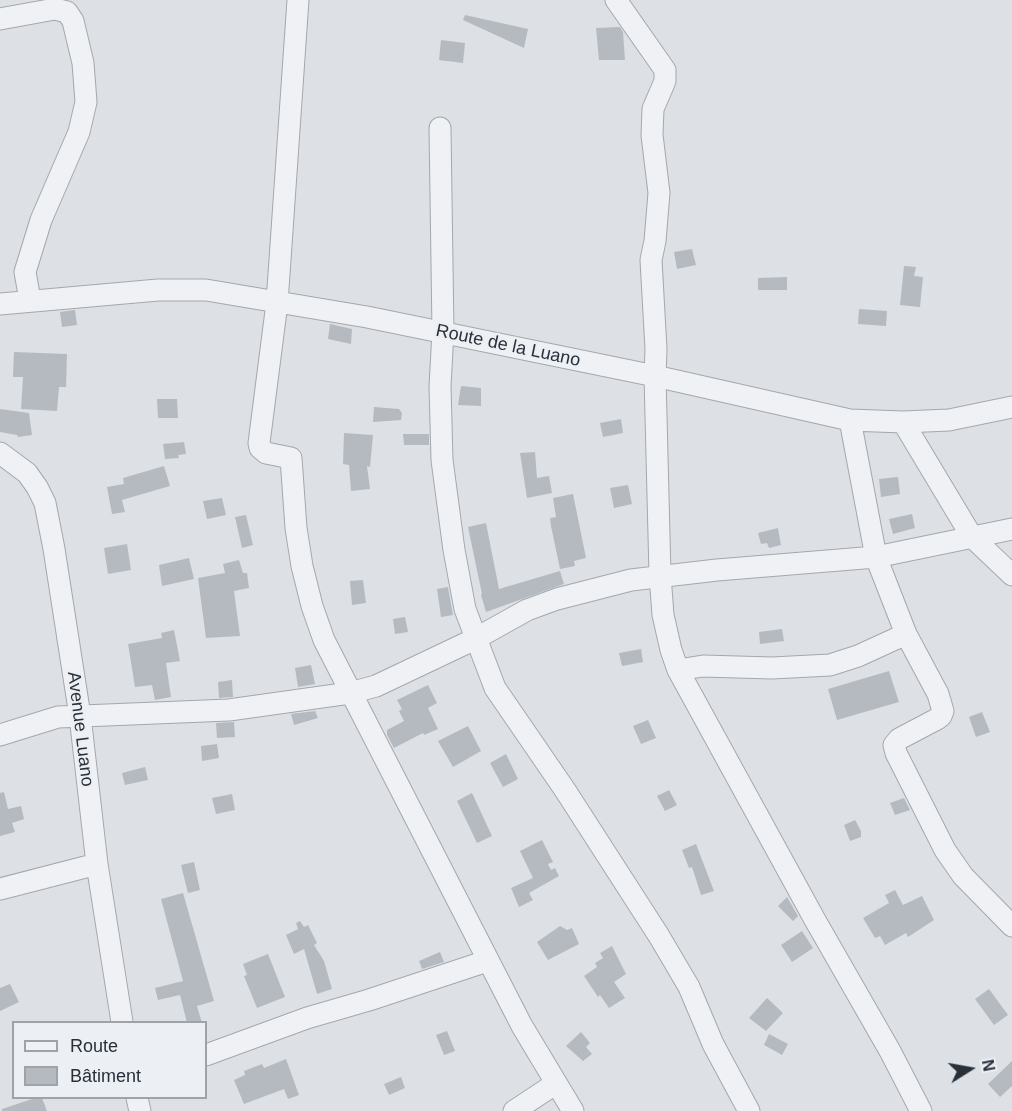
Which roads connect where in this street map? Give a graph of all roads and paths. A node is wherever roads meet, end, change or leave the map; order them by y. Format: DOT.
graph roads {
  1 [pos="298,0"];
  2 [pos="616,0"];
  3 [pos="0,19"];
  4 [pos="440,128"];
  5 [pos="30,300"];
  6 [pos="277,303"];
  7 [pos="0,304"];
  8 [pos="443,332"];
  9 [pos="655,376"];
  10 [pos="1012,407"];
  11 [pos="850,420"];
  12 [pos="903,422"];
  13 [pos="0,453"];
  14 [pos="1012,529"];
  15 [pos="972,537"];
  16 [pos="876,557"];
  17 [pos="660,575"];
  18 [pos="1012,575"];
  19 [pos="906,634"];
  20 [pos="475,639"];
  21 [pos="678,670"];
  22 [pos="350,693"];
  23 [pos="80,716"];
  24 [pos="0,735"];
  25 [pos="97,864"];
  26 [pos="0,889"];
  27 [pos="1012,926"];
  28 [pos="487,961"];
  29 [pos="122,1021"];
  30 [pos="207,1055"];
  31 [pos="555,1084"];
  32 [pos="514,1111"];
  33 [pos="573,1111"];
  34 [pos="749,1111"];
  35 [pos="921,1111"];
  1 -- 6 [label="street"];
  2 -- 9 [label="street"];
  3 -- 5 [label="street"];
  4 -- 8 [label="street"];
  5 -- 6 [label="street, Route de la Luano"];
  5 -- 7 [label="street, Route de la Luano"];
  6 -- 8 [label="street, Route de la Luano"];
  6 -- 22 [label="street"];
  8 -- 9 [label="street, Route de la Luano"];
  8 -- 20 [label="street"];
  9 -- 11 [label="street, Route de la Luano"];
  9 -- 17 [label="street"];
  10 -- 12 [label="street, Route de la Luano"];
  11 -- 12 [label="street, Route de la Luano"];
  11 -- 16 [label="street"];
  12 -- 15 [label="street"];
  13 -- 23 [label="street, Avenue Luano"];
  14 -- 15 [label="street"];
  15 -- 16 [label="street"];
  15 -- 18 [label="street"];
  16 -- 17 [label="street"];
  16 -- 19 [label="street"];
  17 -- 20 [label="street"];
  17 -- 21 [label="street"];
  19 -- 21 [label="street"];
  19 -- 27 [label="street"];
  20 -- 22 [label="street"];
  20 -- 34 [label="street"];
  21 -- 35 [label="street"];
  22 -- 23 [label="street"];
  22 -- 28 [label="street"];
  23 -- 24 [label="street"];
  23 -- 25 [label="street, Avenue Luano"];
  25 -- 26 [label="street"];
  25 -- 29 [label="street, Avenue Luano"];
  28 -- 30 [label="street"];
  28 -- 31 [label="street"];
  31 -- 32 [label="street"];
  31 -- 33 [label="street"];
}
